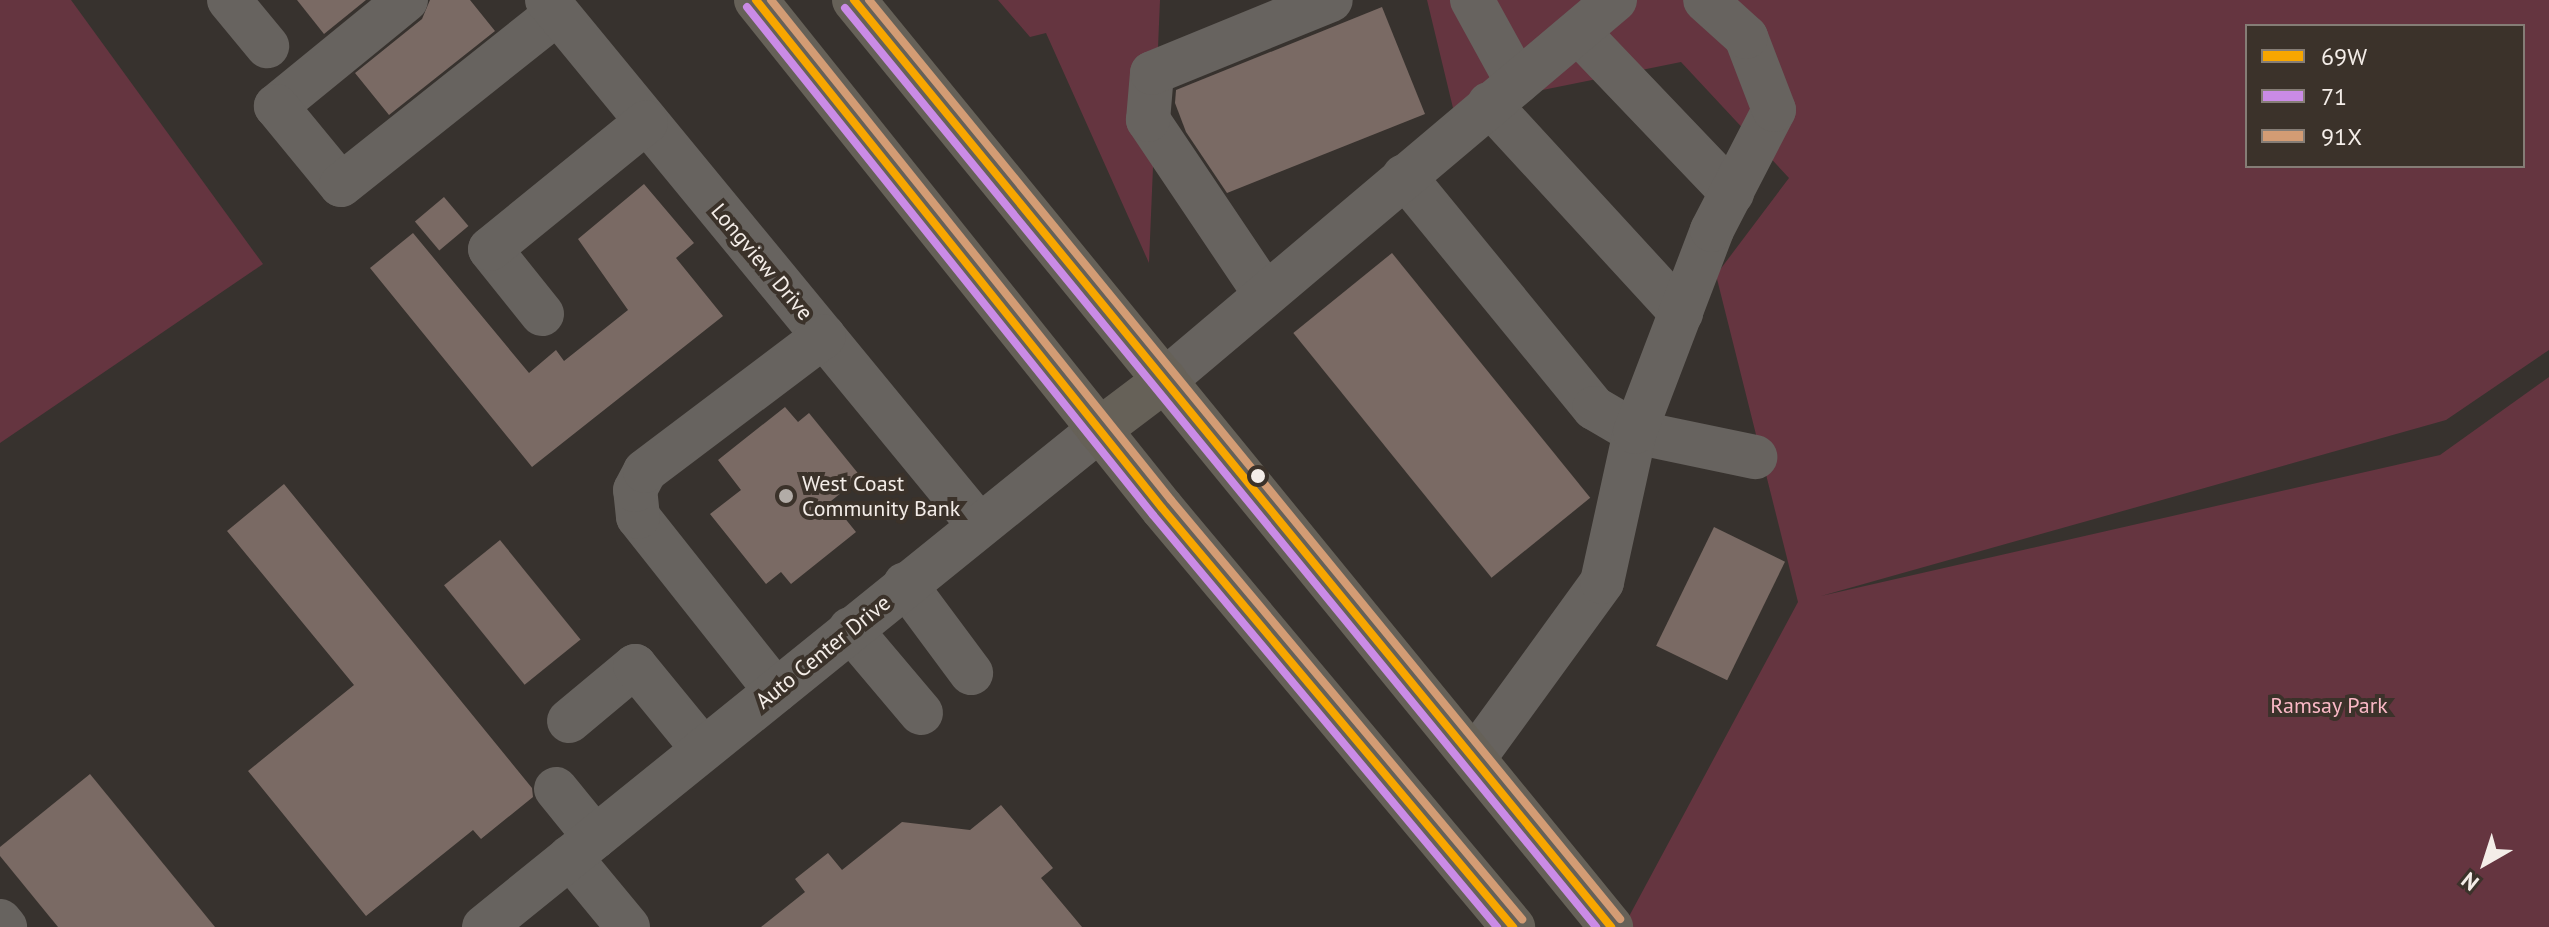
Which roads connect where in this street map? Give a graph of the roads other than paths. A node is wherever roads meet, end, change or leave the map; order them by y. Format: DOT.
graph roads {
  1 [pos="229,0"];
  2 [pos="406,0"];
  3 [pos="756,0"];
  4 [pos="854,0"];
  5 [pos="1331,0"];
  6 [pos="1472,0"];
  7 [pos="1615,0"];
  8 [pos="1705,0"];
  9 [pos="552,7"];
  10 [pos="1578,32"];
  11 [pos="267,46"];
  12 [pos="1503,93"];
  13 [pos="646,122"];
  14 [pos="1404,176"];
  15 [pos="1732,193"];
  16 [pos="1265,294"];
  17 [pos="1681,313"];
  18 [pos="542,314"];
  19 [pos="824,336"];
  20 [pos="1165,380"];
  21 [pos="1099,430"];
  22 [pos="1635,432"];
  23 [pos="1755,457"];
  24 [pos="978,524"];
  25 [pos="905,584"];
  26 [pos="850,629"];
  27 [pos="971,673"];
  28 [pos="776,691"];
  29 [pos="921,713"];
  30 [pos="569,721"];
  31 [pos="703,749"];
  32 [pos="1475,757"];
  33 [pos="556,789"];
  34 [pos="583,847"];
  35 [pos="0,921"];
  36 [pos="486,926"];
  37 [pos="5,927"];
  38 [pos="628,927"];
  39 [pos="1513,927"];
  40 [pos="1611,927"];
  1 -- 11 [label="street"];
  2 -- 9 [label="street"];
  3 -- 21 [label="main road"];
  4 -- 20 [label="main road"];
  5 -- 16 [label="street"];
  6 -- 12 [label="street"];
  7 -- 10 [label="street"];
  8 -- 15 [label="street"];
  9 -- 13 [label="street, Longview Drive"];
  10 -- 12 [label="street"];
  10 -- 15 [label="street"];
  12 -- 14 [label="street"];
  12 -- 17 [label="street"];
  13 -- 18 [label="street"];
  13 -- 19 [label="street, Longview Drive"];
  14 -- 16 [label="street"];
  14 -- 22 [label="street"];
  15 -- 17 [label="street"];
  16 -- 20 [label="street"];
  17 -- 22 [label="street"];
  19 -- 24 [label="street, Longview Drive"];
  19 -- 28 [label="street"];
  20 -- 21 [label="main road, Auto Center Drive"];
  20 -- 32 [label="main road"];
  21 -- 24 [label="street, Auto Center Drive"];
  21 -- 39 [label="main road"];
  22 -- 23 [label="street"];
  22 -- 32 [label="street"];
  24 -- 25 [label="street, Auto Center Drive"];
  25 -- 26 [label="street, Auto Center Drive"];
  25 -- 27 [label="street"];
  26 -- 28 [label="street, Auto Center Drive"];
  26 -- 29 [label="street"];
  28 -- 31 [label="street, Auto Center Drive"];
  30 -- 31 [label="street"];
  31 -- 34 [label="street, Auto Center Drive"];
  32 -- 40 [label="main road"];
  33 -- 34 [label="street"];
  34 -- 36 [label="street, Auto Center Drive"];
  34 -- 38 [label="street"];
  35 -- 37 [label="street"];
}
